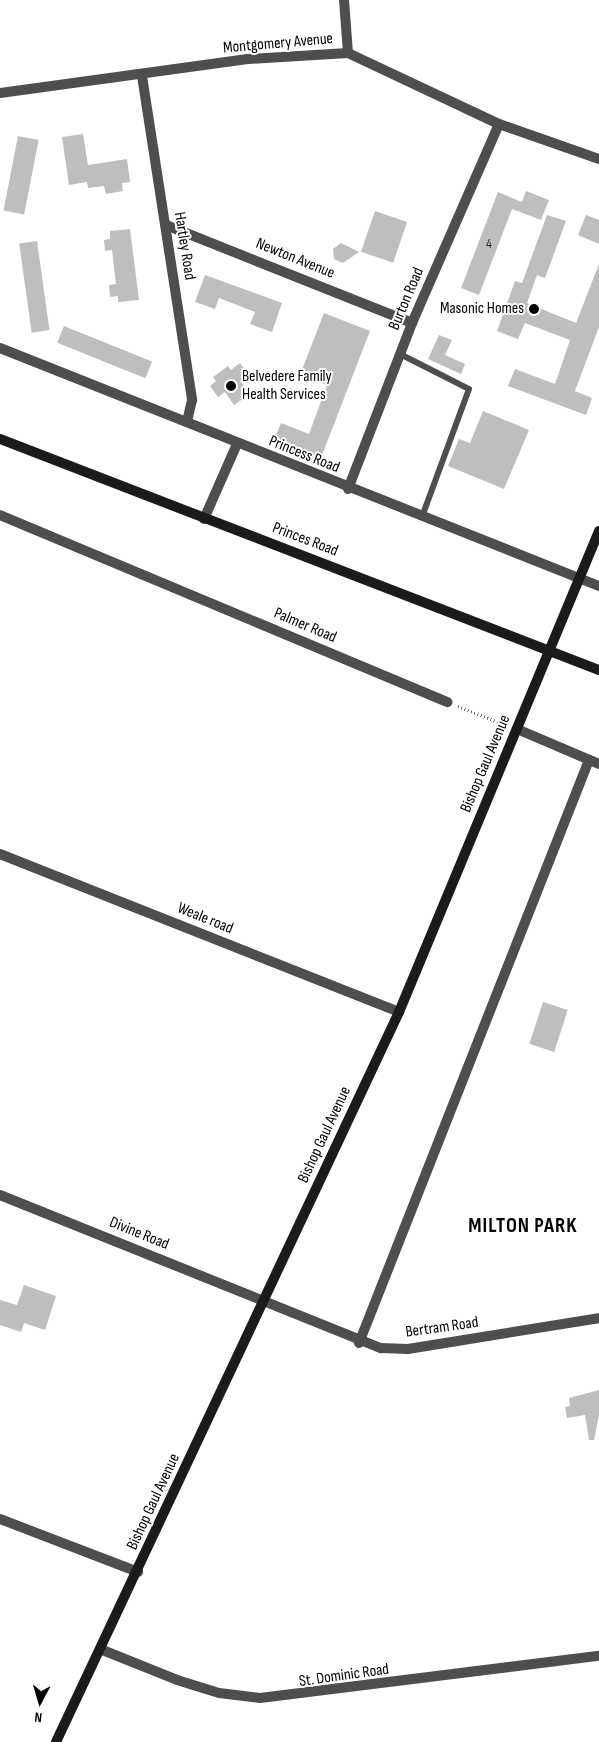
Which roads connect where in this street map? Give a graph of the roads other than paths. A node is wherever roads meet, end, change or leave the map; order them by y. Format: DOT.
graph roads {
  1 [pos="344,0"];
  2 [pos="348,53"];
  3 [pos="142,76"];
  4 [pos="0,93"];
  5 [pos="499,124"];
  6 [pos="599,159"];
  7 [pos="166,225"];
  8 [pos="412,323"];
  9 [pos="0,348"];
  10 [pos="400,354"];
  11 [pos="187,421"];
  12 [pos="0,439"];
  13 [pos="238,444"];
  14 [pos="348,489"];
  15 [pos="0,515"];
  16 [pos="422,517"];
  17 [pos="204,518"];
  18 [pos="599,531"];
  19 [pos="580,578"];
  20 [pos="599,586"];
  21 [pos="550,650"];
  22 [pos="599,670"];
  23 [pos="447,702"];
  24 [pos="517,729"];
  25 [pos="589,760"];
  26 [pos="599,764"];
  27 [pos="0,854"];
  28 [pos="399,1012"];
  29 [pos="0,1196"];
  30 [pos="266,1302"];
  31 [pos="599,1318"];
  32 [pos="359,1343"];
  33 [pos="0,1518"];
  34 [pos="138,1572"];
  35 [pos="100,1650"];
  36 [pos="599,1656"];
  37 [pos="56,1742"];
  1 -- 2 [label="street"];
  2 -- 3 [label="street, Montgomery Avenue"];
  2 -- 5 [label="street, Montgomery Avenue"];
  3 -- 4 [label="street, Montgomery Avenue"];
  3 -- 7 [label="street, Hartley Road"];
  5 -- 6 [label="street, Montgomery Avenue"];
  5 -- 8 [label="street, Burton Road"];
  7 -- 8 [label="street, Newton Avenue"];
  7 -- 11 [label="street, Hartley Road"];
  8 -- 10 [label="street, Burton Road"];
  9 -- 11 [label="street, Princess Road"];
  10 -- 14 [label="street, Burton Road"];
  10 -- 16 [label="lane"];
  11 -- 13 [label="street, Princess Road"];
  12 -- 17 [label="main road, Princes Road"];
  13 -- 14 [label="street, Princess Road"];
  13 -- 17 [label="street"];
  14 -- 16 [label="street, Princess Road"];
  15 -- 23 [label="street, Palmer Road"];
  16 -- 19 [label="street, Princess Road"];
  17 -- 21 [label="main road, Princes Road"];
  18 -- 19 [label="main road, Bishop Gaul Avenue"];
  19 -- 20 [label="street, Princess Road"];
  19 -- 21 [label="main road, Bishop Gaul Avenue"];
  21 -- 22 [label="main road, Princes Road"];
  21 -- 24 [label="main road, Bishop Gaul Avenue"];
  24 -- 25 [label="street"];
  24 -- 28 [label="main road, Bishop Gaul Avenue"];
  25 -- 26 [label="street"];
  25 -- 32 [label="street"];
  27 -- 28 [label="street, Weale road"];
  28 -- 30 [label="main road, Bishop Gaul Avenue"];
  29 -- 30 [label="street, Divine Road"];
  30 -- 32 [label="street, Bertram Road"];
  30 -- 34 [label="main road, Bishop Gaul Avenue"];
  31 -- 32 [label="street, Bertram Road"];
  33 -- 34 [label="street"];
  34 -- 35 [label="main road, Bishop Gaul Avenue"];
  35 -- 36 [label="street, St. Dominic Road"];
  35 -- 37 [label="main road, Bishop Gaul Avenue"];
}
